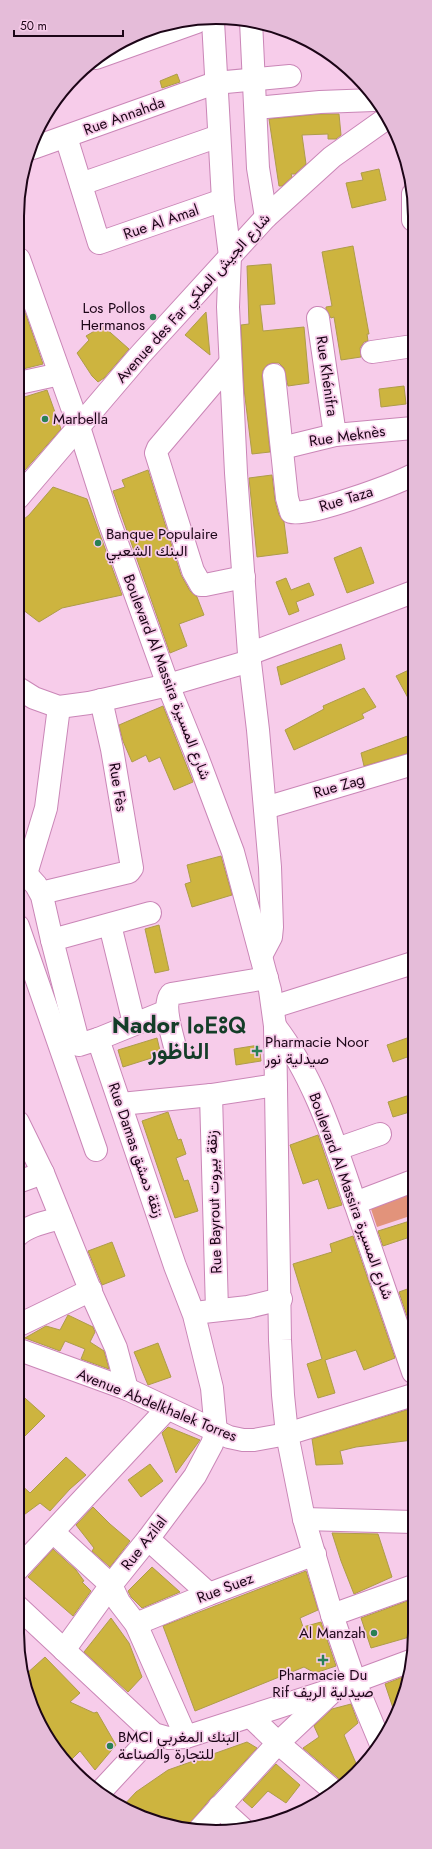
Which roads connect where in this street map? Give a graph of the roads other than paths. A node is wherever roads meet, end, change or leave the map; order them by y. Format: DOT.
graph roads {
  1 [pos="213,24"];
  2 [pos="181,28"];
  3 [pos="251,28"];
  4 [pos="123,48"];
  5 [pos="290,76"];
  6 [pos="254,79"];
  7 [pos="215,83"];
  8 [pos="369,100"];
  9 [pos="256,108"];
  10 [pos="383,121"];
  11 [pos="219,136"];
  12 [pos="66,137"];
  13 [pos="37,147"];
  14 [pos="81,184"];
  15 [pos="223,200"];
  16 [pos="266,217"];
  17 [pos="230,256"];
  18 [pos="24,273"];
  19 [pos="318,318"];
  20 [pos="408,347"];
  21 [pos="372,352"];
  22 [pos="230,364"];
  23 [pos="60,374"];
  24 [pos="274,375"];
  25 [pos="24,382"];
  26 [pos="79,427"];
  27 [pos="408,428"];
  28 [pos="335,435"];
  29 [pos="282,448"];
  30 [pos="408,477"];
  31 [pos="24,491"];
  32 [pos="244,577"];
  33 [pos="408,594"];
  34 [pos="250,657"];
  35 [pos="168,686"];
  36 [pos="24,692"];
  37 [pos="101,700"];
  38 [pos="59,707"];
  39 [pos="408,765"];
  40 [pos="265,808"];
  41 [pos="24,872"];
  42 [pos="24,880"];
  43 [pos="41,893"];
  44 [pos="150,913"];
  45 [pos="110,925"];
  46 [pos="24,938"];
  47 [pos="52,940"];
  48 [pos="261,956"];
  49 [pos="408,964"];
  50 [pos="267,978"];
  51 [pos="167,1011"];
  52 [pos="274,1016"];
  53 [pos="134,1023"];
  54 [pos="79,1044"];
  55 [pos="175,1047"];
  56 [pos="276,1086"];
  57 [pos="211,1095"];
  58 [pos="121,1104"];
  59 [pos="24,1134"];
  60 [pos="380,1134"];
  61 [pos="337,1149"];
  62 [pos="96,1150"];
  63 [pos="43,1173"];
  64 [pos="24,1180"];
  65 [pos="408,1183"];
  66 [pos="355,1203"];
  67 [pos="61,1218"];
  68 [pos="24,1230"];
  69 [pos="91,1290"];
  70 [pos="281,1298"];
  71 [pos="217,1310"];
  72 [pos="194,1315"];
  73 [pos="24,1323"];
  74 [pos="24,1352"];
  75 [pos="408,1357"];
  76 [pos="127,1389"];
  77 [pos="408,1397"];
  78 [pos="167,1409"];
  79 [pos="216,1432"];
  80 [pos="287,1434"];
  81 [pos="304,1519"];
  82 [pos="408,1522"];
  83 [pos="53,1532"];
  84 [pos="148,1539"];
  85 [pos="315,1554"];
  86 [pos="24,1563"];
  87 [pos="111,1585"];
  88 [pos="408,1588"];
  89 [pos="209,1594"];
  90 [pos="24,1613"];
  91 [pos="332,1615"];
  92 [pos="136,1624"];
  93 [pos="64,1650"];
  94 [pos="405,1663"];
  95 [pos="346,1685"];
  96 [pos="251,1716"];
  97 [pos="154,1734"];
  98 [pos="186,1737"];
  99 [pos="377,1738"];
  100 [pos="278,1743"];
  101 [pos="103,1788"];
  102 [pos="330,1788"];
  103 [pos="219,1807"];
  104 [pos="237,1824"];
  105 [pos="203,1825"];
  1 -- 7 [label="street"];
  2 -- 4 [label="street"];
  3 -- 6 [label="street"];
  5 -- 6 [label="street, Rue Annahda"];
  6 -- 7 [label="street, Rue Annahda"];
  6 -- 9 [label="street"];
  7 -- 11 [label="street"];
  7 -- 12 [label="street, Rue Annahda"];
  8 -- 9 [label="street"];
  9 -- 16 [label="street"];
  10 -- 16 [label="street, Avenue des Far شارع الجيش الملكي"];
  11 -- 14 [label="street"];
  11 -- 15 [label="street"];
  12 -- 13 [label="street, Rue Annahda"];
  12 -- 14 [label="street"];
  14 -- 15 [label="street, Rue Al Amal"];
  15 -- 17 [label="street"];
  16 -- 17 [label="street, Avenue des Far شارع الجيش الملكي"];
  17 -- 22 [label="street"];
  17 -- 26 [label="street, Avenue des Far شارع الجيش الملكي"];
  18 -- 23 [label="street, Boulevard Al Massira شارع المسيرة"];
  19 -- 28 [label="street, Rue Khénifra"];
  20 -- 21 [label="street"];
  22 -- 32 [label="street"];
  22 -- 32 [label="street"];
  23 -- 25 [label="street"];
  23 -- 26 [label="street, Boulevard Al Massira شارع المسيرة"];
  24 -- 29 [label="street"];
  26 -- 31 [label="street, Avenue des Far شارع الجيش الملكي"];
  26 -- 35 [label="street, Boulevard Al Massira شارع المسيرة"];
  27 -- 28 [label="street, Rue Meknès"];
  28 -- 29 [label="street, Rue Meknès"];
  29 -- 30 [label="street, Rue Taza"];
  32 -- 34 [label="street"];
  33 -- 34 [label="street"];
  34 -- 35 [label="street"];
  34 -- 40 [label="street"];
  35 -- 37 [label="street"];
  35 -- 48 [label="street, Boulevard Al Massira شارع المسيرة"];
  36 -- 38 [label="street"];
  37 -- 38 [label="street"];
  37 -- 43 [label="street, Rue Fès"];
  38 -- 41 [label="street"];
  39 -- 40 [label="street, Rue Zag"];
  40 -- 48 [label="street"];
  42 -- 43 [label="street, Rue Damas زنقة دمشق"];
  43 -- 47 [label="street, Rue Damas زنقة دمشق"];
  44 -- 45 [label="street"];
  45 -- 47 [label="street"];
  45 -- 53 [label="street"];
  46 -- 54 [label="street"];
  47 -- 54 [label="street, Rue Damas زنقة دمشق"];
  48 -- 50 [label="street, Boulevard Al Massira شارع المسيرة"];
  49 -- 52 [label="street"];
  50 -- 51 [label="street"];
  50 -- 52 [label="street, Boulevard Al Massira شارع المسيرة"];
  51 -- 53 [label="street"];
  51 -- 55 [label="street"];
  52 -- 56 [label="street"];
  52 -- 61 [label="street, Boulevard Al Massira شارع المسيرة"];
  53 -- 54 [label="street"];
  54 -- 58 [label="street, Rue Damas زنقة دمشق"];
  54 -- 62 [label="street"];
  56 -- 57 [label="street"];
  56 -- 70 [label="street"];
  57 -- 58 [label="street"];
  57 -- 71 [label="street, Rue Bayrout زنقة بيروت"];
  58 -- 72 [label="street, Rue Damas زنقة دمشق"];
  59 -- 63 [label="street"];
  60 -- 61 [label="street"];
  61 -- 66 [label="street, Boulevard Al Massira شارع المسيرة"];
  63 -- 64 [label="street"];
  63 -- 67 [label="street"];
  65 -- 66 [label="street"];
  66 -- 75 [label="street, Boulevard Al Massira شارع المسيرة"];
  67 -- 68 [label="street"];
  67 -- 69 [label="street"];
  69 -- 73 [label="street"];
  69 -- 76 [label="street"];
  70 -- 71 [label="street"];
  70 -- 80 [label="street"];
  71 -- 72 [label="street"];
  72 -- 79 [label="street, Rue Damas زنقة دمشق"];
  74 -- 76 [label="street, Avenue Abdelkhalek Torres"];
  76 -- 78 [label="street, Avenue Abdelkhalek Torres"];
  77 -- 80 [label="street, Avenue Abdelkhalek Torres"];
  78 -- 79 [label="street, Avenue Abdelkhalek Torres"];
  78 -- 83 [label="street"];
  79 -- 80 [label="street, Avenue Abdelkhalek Torres"];
  79 -- 84 [label="street, Rue Azilal"];
  80 -- 81 [label="street"];
  81 -- 82 [label="street"];
  81 -- 85 [label="street"];
  83 -- 86 [label="street"];
  83 -- 87 [label="street"];
  84 -- 87 [label="street, Rue Azilal"];
  84 -- 89 [label="street"];
  85 -- 89 [label="street, Rue Suez"];
  85 -- 91 [label="street"];
  87 -- 92 [label="street"];
  87 -- 93 [label="street, Rue Azilal"];
  88 -- 91 [label="street"];
  89 -- 92 [label="street, Rue Suez"];
  90 -- 93 [label="street"];
  91 -- 95 [label="street"];
  92 -- 98 [label="street"];
  93 -- 97 [label="street"];
  94 -- 95 [label="street"];
  95 -- 96 [label="street"];
  95 -- 99 [label="street"];
  95 -- 100 [label="street"];
  96 -- 98 [label="street"];
  96 -- 100 [label="street"];
  97 -- 98 [label="street"];
  97 -- 101 [label="street"];
  100 -- 102 [label="street"];
  100 -- 103 [label="street"];
  103 -- 104 [label="street"];
  103 -- 105 [label="street"];
}
